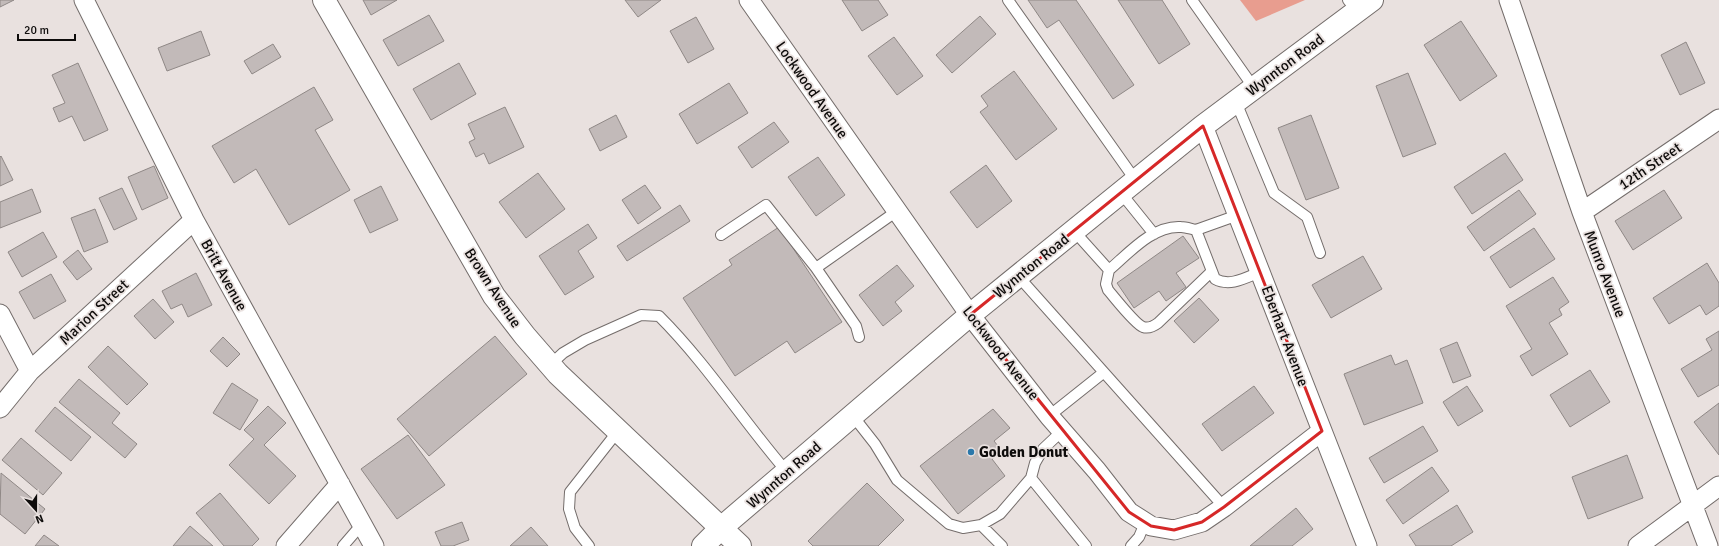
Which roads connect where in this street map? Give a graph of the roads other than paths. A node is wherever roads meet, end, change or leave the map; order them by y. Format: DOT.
graph roads {
  1 [pos="84,0"];
  2 [pos="324,0"];
  3 [pos="750,0"];
  4 [pos="1008,0"];
  5 [pos="1192,0"];
  6 [pos="1509,0"];
  7 [pos="1359,4"];
  8 [pos="1254,88"];
  9 [pos="1236,102"];
  10 [pos="1719,119"];
  11 [pos="1203,126"];
  12 [pos="1128,187"];
  13 [pos="897,211"];
  14 [pos="1582,212"];
  15 [pos="1238,215"];
  16 [pos="194,220"];
  17 [pos="1196,230"];
  18 [pos="1074,231"];
  19 [pos="1154,234"];
  20 [pos="721,235"];
  21 [pos="1320,254"];
  22 [pos="816,268"];
  23 [pos="1109,270"];
  24 [pos="1211,272"];
  25 [pos="1260,272"];
  26 [pos="1018,276"];
  27 [pos="0,314"];
  28 [pos="970,315"];
  29 [pos="859,337"];
  30 [pos="550,366"];
  31 [pos="30,371"];
  32 [pos="1103,373"];
  33 [pos="0,408"];
  34 [pos="853,416"];
  35 [pos="1049,416"];
  36 [pos="618,431"];
  37 [pos="1062,431"];
  38 [pos="1322,432"];
  39 [pos="787,472"];
  40 [pos="1031,478"];
  41 [pos="340,484"];
  42 [pos="1719,486"];
  43 [pos="1692,506"];
  44 [pos="1224,507"];
  45 [pos="1145,523"];
  46 [pos="362,524"];
  47 [pos="981,525"];
  48 [pos="721,528"];
  49 [pos="286,546"];
  50 [pos="344,546"];
  51 [pos="374,546"];
  52 [pos="589,546"];
  53 [pos="703,546"];
  54 [pos="740,546"];
  55 [pos="1002,546"];
  56 [pos="1086,546"];
  57 [pos="1131,546"];
  58 [pos="1367,546"];
  59 [pos="1638,546"];
  60 [pos="1708,546"];
  1 -- 16 [label="street, Britt Avenue"];
  2 -- 30 [label="main road, Brown Avenue"];
  3 -- 13 [label="street, Lockwood Avenue"];
  4 -- 12 [label="lane"];
  5 -- 8 [label="lane"];
  6 -- 14 [label="street, Munro Avenue"];
  7 -- 8 [label="main road, Wynnton Road"];
  8 -- 9 [label="main road, Wynnton Road"];
  9 -- 11 [label="main road, Wynnton Road"];
  9 -- 21 [label="lane"];
  10 -- 14 [label="street, 12th Street"];
  11 -- 12 [label="main road, Wynnton Road"];
  11 -- 15 [label="street, Eberhart Avenue"];
  12 -- 18 [label="main road, Wynnton Road"];
  12 -- 19 [label="lane"];
  13 -- 22 [label="lane"];
  13 -- 28 [label="street, Lockwood Avenue"];
  14 -- 43 [label="street, Munro Avenue"];
  15 -- 17 [label="lane"];
  15 -- 25 [label="street, Eberhart Avenue"];
  16 -- 31 [label="street, Marion Street"];
  16 -- 41 [label="street, Britt Avenue"];
  17 -- 19 [label="lane"];
  17 -- 24 [label="lane"];
  18 -- 23 [label="lane"];
  18 -- 26 [label="main road, Wynnton Road"];
  19 -- 23 [label="lane"];
  20 -- 22 [label="lane"];
  22 -- 29 [label="lane"];
  23 -- 24 [label="lane"];
  24 -- 25 [label="lane"];
  25 -- 38 [label="street, Eberhart Avenue"];
  26 -- 28 [label="main road, Wynnton Road"];
  26 -- 32 [label="lane"];
  27 -- 31 [label="street"];
  28 -- 34 [label="main road, Wynnton Road"];
  28 -- 35 [label="street, Lockwood Avenue"];
  30 -- 36 [label="main road, Brown Avenue"];
  30 -- 39 [label="lane"];
  31 -- 33 [label="street, Marion Street"];
  32 -- 35 [label="lane"];
  32 -- 44 [label="lane"];
  34 -- 39 [label="main road, Wynnton Road"];
  34 -- 47 [label="lane"];
  35 -- 37 [label="street, Lockwood Avenue"];
  36 -- 48 [label="main road, Brown Avenue"];
  36 -- 52 [label="lane"];
  37 -- 40 [label="lane"];
  37 -- 45 [label="street, Lockwood Avenue"];
  38 -- 44 [label="street, Lockwood Avenue"];
  38 -- 58 [label="street, Eberhart Avenue"];
  39 -- 48 [label="main road, Wynnton Road"];
  40 -- 47 [label="lane"];
  40 -- 56 [label="lane"];
  41 -- 46 [label="street, Britt Avenue"];
  41 -- 49 [label="street"];
  42 -- 43 [label="street"];
  43 -- 59 [label="street"];
  43 -- 60 [label="street, Munro Avenue"];
  44 -- 45 [label="street, Lockwood Avenue"];
  45 -- 57 [label="lane"];
  46 -- 50 [label="lane"];
  46 -- 51 [label="street, Britt Avenue"];
  47 -- 55 [label="lane"];
  48 -- 53 [label="main road, Wynnton Road"];
  48 -- 54 [label="main road, Brown Avenue"];
}
